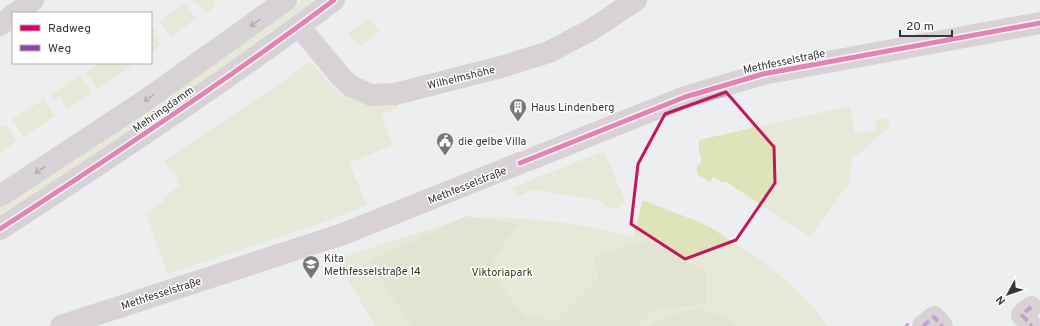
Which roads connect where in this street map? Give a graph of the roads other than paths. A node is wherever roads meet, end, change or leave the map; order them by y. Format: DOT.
graph roads {
  1 [pos="33,0"];
  2 [pos="286,0"];
  3 [pos="334,0"];
  4 [pos="636,0"];
  5 [pos="17,12"];
  6 [pos="12,16"];
  7 [pos="1040,23"];
  8 [pos="0,25"];
  9 [pos="299,26"];
  10 [pos="0,196"];
  11 [pos="0,229"];
  12 [pos="912,325"];
  13 [pos="61,326"];
  14 [pos="942,326"];
  1 -- 5 [label="street"];
  2 -- 10 [label="main road, Mehringdamm, one-way"];
  3 -- 9 [label="main road, Mehringdamm"];
  4 -- 9 [label="street, Wilhelmshöhe"];
  6 -- 8 [label="street"];
  7 -- 13 [label="street, Methfesselstraße"];
  9 -- 11 [label="main road, Mehringdamm"];
  12 -- 14 [label="street"];
}
